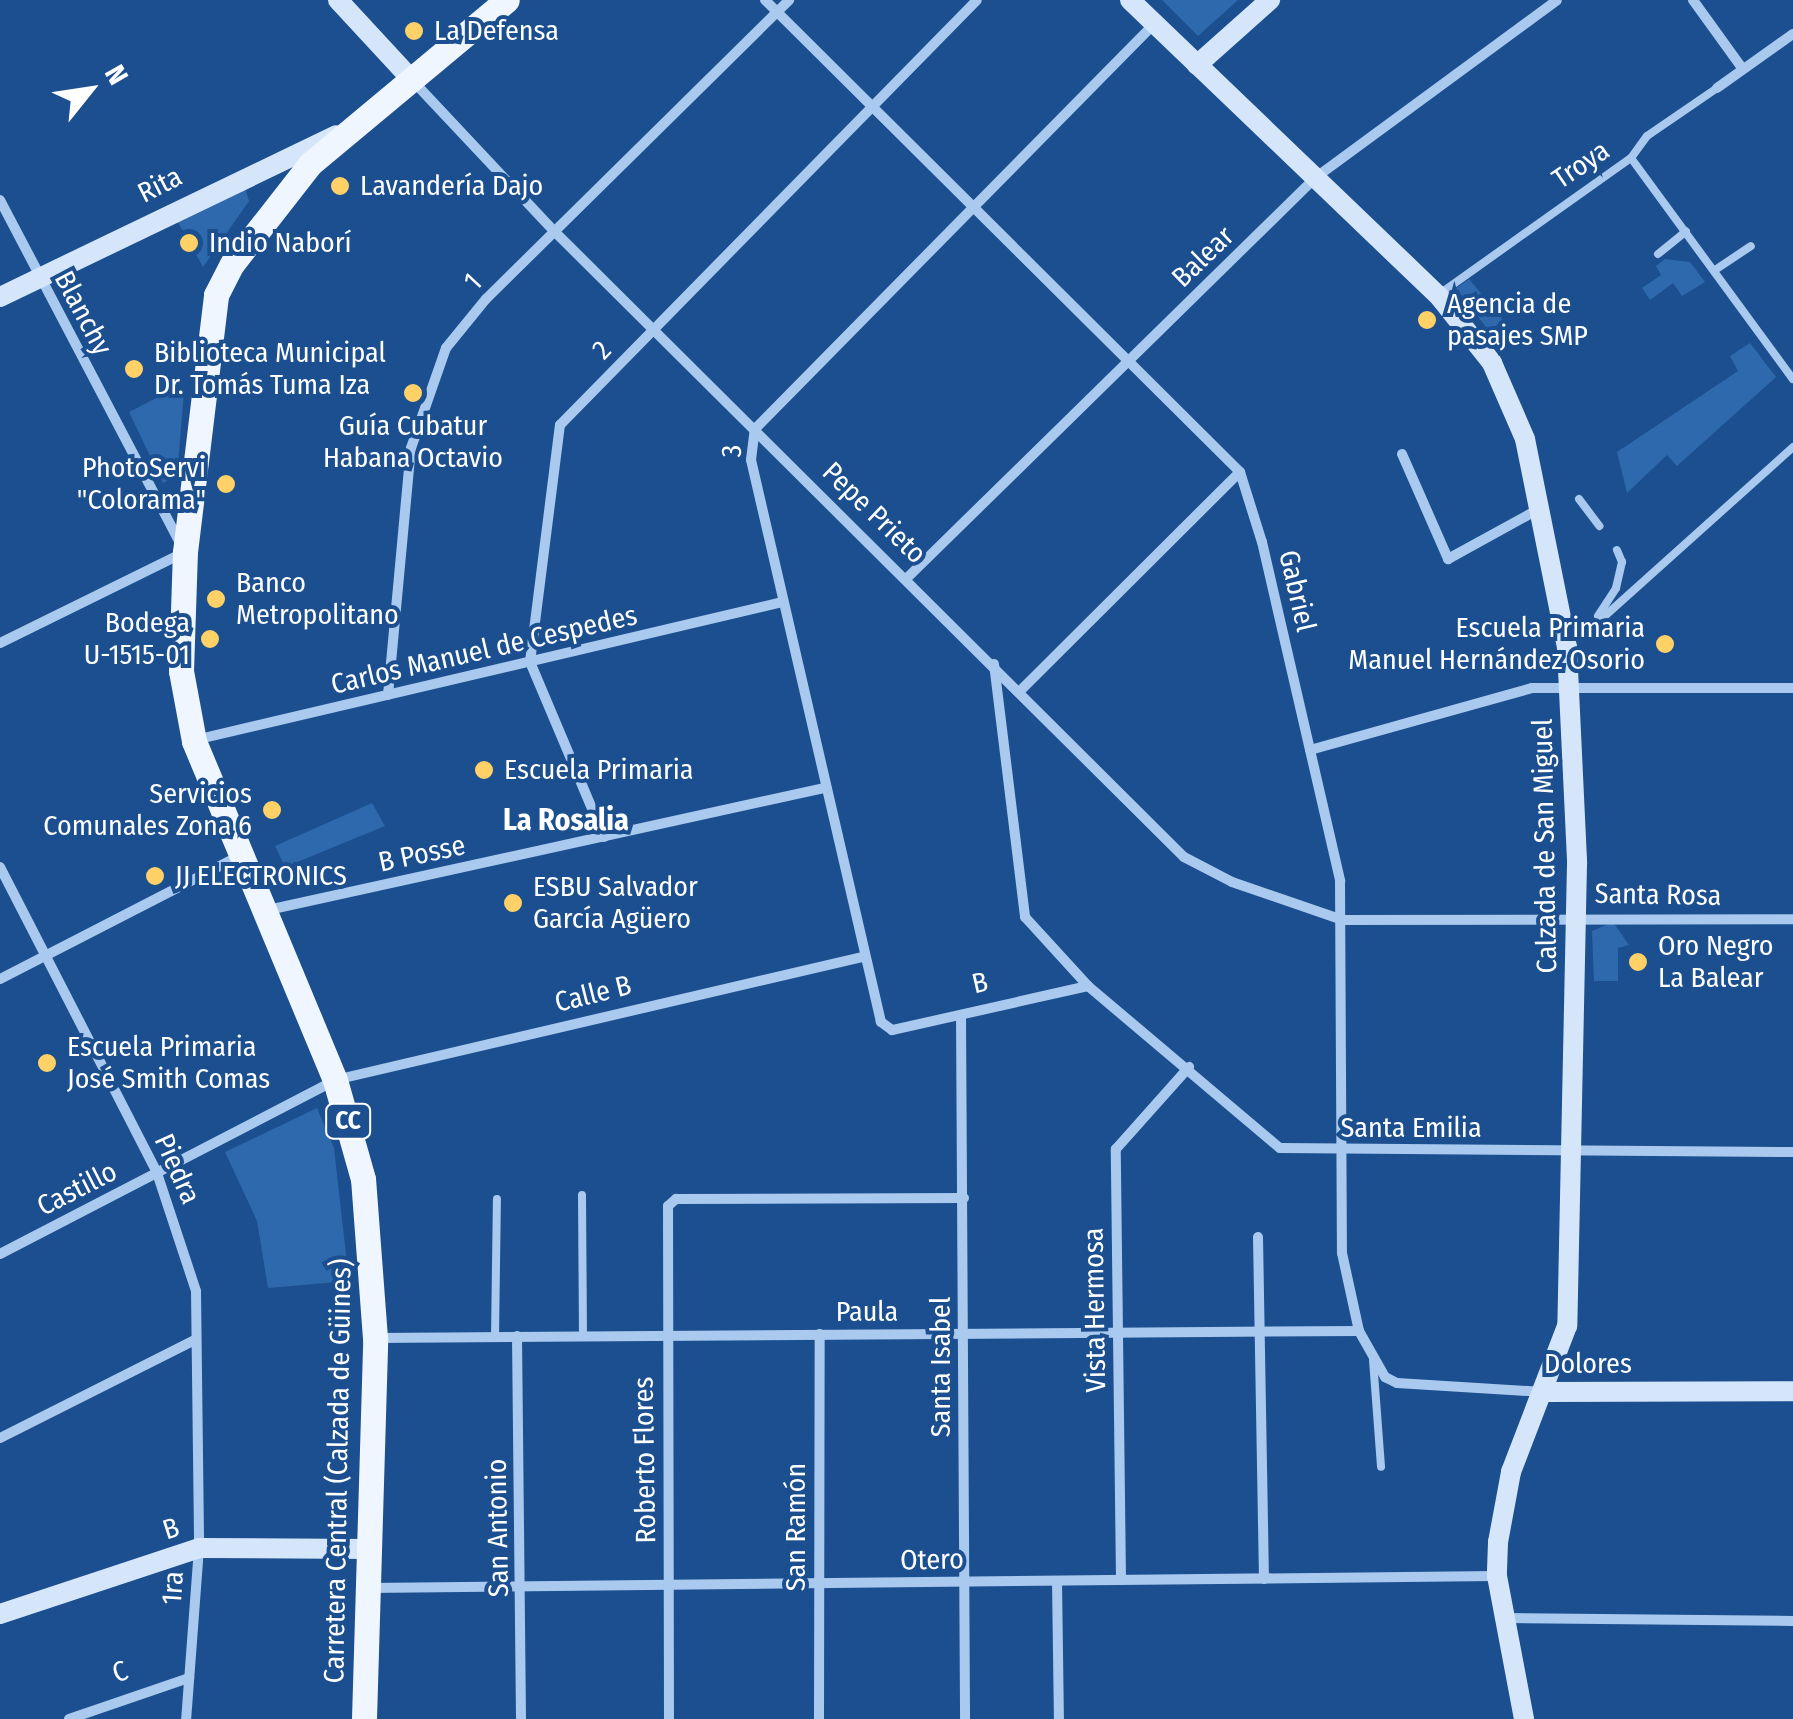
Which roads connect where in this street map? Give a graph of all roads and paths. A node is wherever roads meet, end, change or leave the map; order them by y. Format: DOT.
graph roads {
  1 [pos="338,0"];
  2 [pos="506,0"];
  3 [pos="765,0"];
  4 [pos="789,0"];
  5 [pos="977,0"];
  6 [pos="1130,0"];
  7 [pos="1270,0"];
  8 [pos="1557,0"];
  9 [pos="1693,0"];
  10 [pos="777,12"];
  11 [pos="1154,24"];
  12 [pos="1793,34"];
  13 [pos="1197,65"];
  14 [pos="1742,68"];
  15 [pos="412,81"];
  16 [pos="1716,88"];
  17 [pos="872,107"];
  18 [pos="348,129"];
  19 [pos="1632,158"];
  20 [pos="1315,178"];
  21 [pos="0,200"];
  22 [pos="974,208"];
  23 [pos="1686,231"];
  24 [pos="556,232"];
  25 [pos="1751,246"];
  26 [pos="1658,254"];
  27 [pos="1715,270"];
  28 [pos="39,278"];
  29 [pos="1438,295"];
  30 [pos="0,298"];
  31 [pos="654,329"];
  32 [pos="1128,361"];
  33 [pos="1793,379"];
  34 [pos="754,428"];
  35 [pos="1793,447"];
  36 [pos="1402,454"];
  37 [pos="1240,472"];
  38 [pos="1579,499"];
  39 [pos="1540,508"];
  40 [pos="1599,526"];
  41 [pos="1617,550"];
  42 [pos="186,552"];
  43 [pos="908,577"];
  44 [pos="783,602"];
  45 [pos="1587,632"];
  46 [pos="0,644"];
  47 [pos="1567,648"];
  48 [pos="530,662"];
  49 [pos="994,664"];
  50 [pos="1571,686"];
  51 [pos="1793,688"];
  52 [pos="1020,691"];
  53 [pos="388,695"];
  54 [pos="194,740"];
  55 [pos="1310,750"];
  56 [pos="824,788"];
  57 [pos="604,836"];
  58 [pos="240,856"];
  59 [pos="0,867"];
  60 [pos="265,911"];
  61 [pos="1575,916"];
  62 [pos="1793,919"];
  63 [pos="1343,920"];
  64 [pos="44,956"];
  65 [pos="862,957"];
  66 [pos="0,978"];
  67 [pos="1088,986"];
  68 [pos="961,1016"];
  69 [pos="885,1027"];
  70 [pos="1189,1067"];
  71 [pos="335,1080"];
  72 [pos="1572,1149"];
  73 [pos="1340,1151"];
  74 [pos="1793,1152"];
  75 [pos="158,1173"];
  76 [pos="582,1195"];
  77 [pos="964,1198"];
  78 [pos="497,1200"];
  79 [pos="1258,1237"];
  80 [pos="0,1254"];
  81 [pos="1359,1331"];
  82 [pos="1118,1332"];
  83 [pos="1260,1332"];
  84 [pos="820,1334"];
  85 [pos="964,1334"];
  86 [pos="517,1336"];
  87 [pos="583,1336"];
  88 [pos="665,1336"];
  89 [pos="495,1337"];
  90 [pos="374,1338"];
  91 [pos="195,1340"];
  92 [pos="1373,1360"];
  93 [pos="1385,1377"];
  94 [pos="1793,1391"];
  95 [pos="1546,1392"];
  96 [pos="0,1438"];
  97 [pos="1380,1467"];
  98 [pos="199,1548"];
  99 [pos="368,1549"];
  100 [pos="1497,1576"];
  101 [pos="1264,1579"];
  102 [pos="1121,1580"];
  103 [pos="1057,1581"];
  104 [pos="961,1582"];
  105 [pos="818,1583"];
  106 [pos="669,1585"];
  107 [pos="522,1586"];
  108 [pos="368,1588"];
  109 [pos="0,1614"];
  110 [pos="1506,1618"];
  111 [pos="1793,1621"];
  112 [pos="189,1678"];
  113 [pos="69,1719"];
  114 [pos="186,1719"];
  115 [pos="364,1719"];
  116 [pos="521,1719"];
  117 [pos="670,1719"];
  118 [pos="819,1719"];
  119 [pos="965,1719"];
  120 [pos="1060,1719"];
  121 [pos="1524,1719"];
  1 -- 15 [label="main road"];
  2 -- 15 [label="main road, CC"];
  3 -- 10 [label="street"];
  4 -- 10 [label="street, 1"];
  5 -- 17 [label="street, 2"];
  6 -- 11 [label="main road, Calzada de San Miguel"];
  7 -- 13 [label="main road"];
  8 -- 20 [label="street, Balear"];
  9 -- 14 [label="street"];
  10 -- 17 [label="street"];
  10 -- 24 [label="street, 1"];
  11 -- 13 [label="main road, Calzada de San Miguel"];
  11 -- 22 [label="street, 3"];
  12 -- 14 [label="street, Troya"];
  13 -- 20 [label="main road, Calzada de San Miguel"];
  14 -- 16 [label="street, Troya"];
  15 -- 18 [label="main road, Carretera Central (Calzada de Güines) / CC"];
  15 -- 24 [label="street, Pepe Prieto"];
  16 -- 19 [label="lane, Troya"];
  17 -- 22 [label="street"];
  17 -- 31 [label="street, 2"];
  18 -- 28 [label="main road, Rita"];
  18 -- 42 [label="main road, Carretera Central (Calzada de Güines) / CC"];
  19 -- 23 [label="lane"];
  19 -- 29 [label="lane, Troya"];
  20 -- 29 [label="main road, Calzada de San Miguel"];
  20 -- 32 [label="street, Balear"];
  21 -- 28 [label="street, Blanchy"];
  22 -- 32 [label="street"];
  22 -- 34 [label="street, 3"];
  23 -- 26 [label="lane"];
  23 -- 27 [label="lane"];
  24 -- 31 [label="street, Pepe Prieto"];
  24 -- 53 [label="street, 1"];
  25 -- 27 [label="lane"];
  27 -- 33 [label="lane"];
  28 -- 30 [label="main road, Rita"];
  28 -- 42 [label="street, Blanchy"];
  29 -- 39 [label="main road, Calzada de San Miguel"];
  31 -- 34 [label="street, Pepe Prieto"];
  31 -- 48 [label="street, 2"];
  32 -- 37 [label="street"];
  32 -- 43 [label="street, Balear"];
  34 -- 43 [label="street, Pepe Prieto"];
  34 -- 44 [label="street, 3"];
  35 -- 45 [label="lane"];
  36 -- 39 [label="street"];
  37 -- 52 [label="street"];
  37 -- 55 [label="street, Gabriel"];
  38 -- 40 [label="lane"];
  39 -- 47 [label="main road, Calzada de San Miguel"];
  41 -- 45 [label="lane"];
  42 -- 46 [label="street"];
  42 -- 54 [label="main road, Carretera Central (Calzada de Güines) / CC"];
  43 -- 49 [label="street, Pepe Prieto"];
  44 -- 48 [label="street, Carlos Manuel de Cespedes"];
  44 -- 56 [label="street, 3"];
  45 -- 47 [label="lane"];
  47 -- 50 [label="main road, Calzada de San Miguel"];
  48 -- 53 [label="street, Carlos Manuel de Cespedes"];
  48 -- 57 [label="street"];
  49 -- 52 [label="street, Pepe Prieto"];
  49 -- 67 [label="street, Santa Emilia"];
  50 -- 51 [label="street"];
  50 -- 55 [label="street"];
  50 -- 61 [label="main road, Calzada de San Miguel"];
  52 -- 63 [label="street, Pepe Prieto"];
  53 -- 54 [label="street, Carlos Manuel de Cespedes"];
  54 -- 58 [label="main road, Carretera Central (Calzada de Güines) / CC"];
  55 -- 63 [label="street, Gabriel"];
  56 -- 57 [label="street, B Posse"];
  56 -- 65 [label="street, 3"];
  57 -- 60 [label="street, B Posse"];
  58 -- 60 [label="main road, Carretera Central (Calzada de Güines) / CC"];
  58 -- 64 [label="street"];
  59 -- 64 [label="street, Piedra"];
  60 -- 71 [label="main road, Carretera Central (Calzada de Güines) / CC"];
  61 -- 62 [label="street, Santa Rosa"];
  61 -- 63 [label="street, Santa Rosa"];
  61 -- 72 [label="main road, Calzada de San Miguel"];
  63 -- 73 [label="street, Gabriel"];
  64 -- 66 [label="street"];
  64 -- 75 [label="street, Piedra"];
  65 -- 69 [label="street, 3"];
  65 -- 71 [label="street, Calle B"];
  67 -- 68 [label="street, B"];
  67 -- 70 [label="street, Santa Emilia"];
  68 -- 69 [label="street, B"];
  68 -- 77 [label="street, Santa Isabel"];
  70 -- 73 [label="street, Santa Emilia"];
  70 -- 82 [label="street, Vista Hermosa"];
  71 -- 75 [label="street, Castillo"];
  71 -- 90 [label="main road, Carretera Central (Calzada de Güines) / CC"];
  72 -- 73 [label="street, Santa Emilia"];
  72 -- 74 [label="street, Santa Emilia"];
  72 -- 95 [label="main road, Calzada de San Miguel"];
  73 -- 81 [label="street, Gabriel"];
  75 -- 80 [label="street, Castillo"];
  75 -- 91 [label="street, Piedra"];
  76 -- 87 [label="lane"];
  77 -- 85 [label="street, Santa Isabel"];
  77 -- 88 [label="street, Roberto Flores"];
  78 -- 89 [label="lane"];
  79 -- 83 [label="street"];
  81 -- 83 [label="street, Paula"];
  81 -- 92 [label="street, Gabriel"];
  82 -- 83 [label="street, Paula"];
  82 -- 85 [label="street, Paula"];
  82 -- 102 [label="street, Vista Hermosa"];
  83 -- 101 [label="street"];
  84 -- 85 [label="street, Paula"];
  84 -- 88 [label="street, Paula"];
  84 -- 105 [label="street, San Ramón"];
  85 -- 104 [label="street, Santa Isabel"];
  86 -- 87 [label="street, Paula"];
  86 -- 89 [label="street, Paula"];
  86 -- 107 [label="street, San Antonio"];
  87 -- 88 [label="street, Paula"];
  88 -- 106 [label="street, Roberto Flores"];
  89 -- 90 [label="street, Paula"];
  90 -- 99 [label="main road, Carretera Central (Calzada de Güines) / CC"];
  91 -- 96 [label="street"];
  91 -- 98 [label="street, 1ra"];
  92 -- 93 [label="street, Gabriel"];
  92 -- 97 [label="lane"];
  93 -- 95 [label="street, Dolores"];
  94 -- 95 [label="main road, Dolores"];
  95 -- 100 [label="main road, Calzada de San Miguel"];
  98 -- 99 [label="main road, B"];
  98 -- 109 [label="main road, B"];
  98 -- 112 [label="street, 1ra"];
  99 -- 108 [label="main road, Carretera Central (Calzada de Güines) / CC"];
  100 -- 101 [label="street, Otero"];
  100 -- 110 [label="main road, Calzada de San Miguel"];
  101 -- 102 [label="street, Otero"];
  102 -- 103 [label="street, Otero"];
  103 -- 104 [label="street, Otero"];
  103 -- 120 [label="street"];
  104 -- 105 [label="street, Otero"];
  104 -- 119 [label="street, Santa Isabel"];
  105 -- 106 [label="street, Otero"];
  105 -- 118 [label="street, San Ramón"];
  106 -- 107 [label="street, Otero"];
  106 -- 117 [label="street, Roberto Flores"];
  107 -- 108 [label="street, Otero"];
  107 -- 116 [label="street, San Antonio"];
  108 -- 115 [label="main road, Carretera Central (Calzada de Güines) / CC"];
  110 -- 111 [label="street"];
  110 -- 121 [label="main road, Calzada de San Miguel"];
  112 -- 113 [label="street, C"];
  112 -- 114 [label="street, 1ra"];
}
